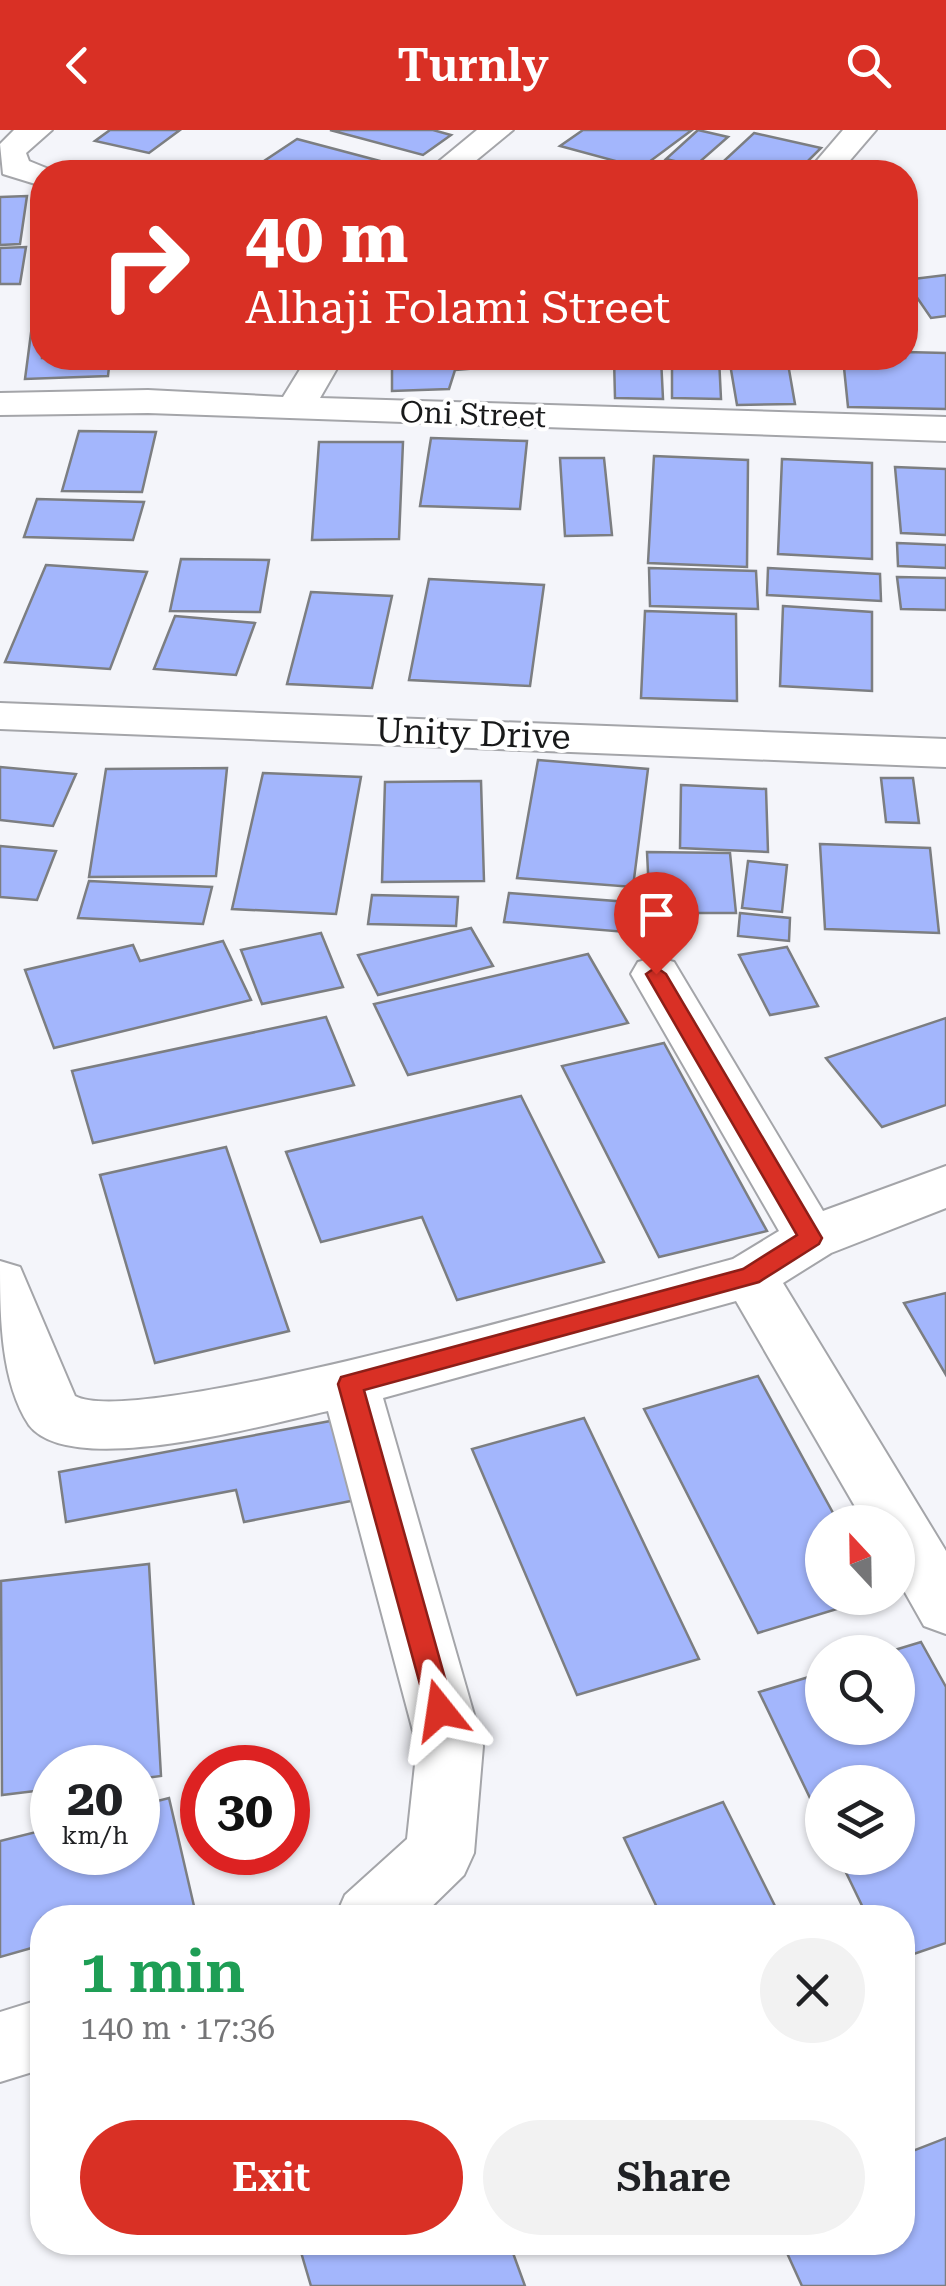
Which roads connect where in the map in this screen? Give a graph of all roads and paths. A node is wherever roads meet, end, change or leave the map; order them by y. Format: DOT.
graph roads {
  1 [pos="36,130"];
  2 [pos="860,130"];
  3 [pos="492,131"];
  4 [pos="457,160"];
  5 [pos="834,160"];
  6 [pos="30,172"];
  7 [pos="319,370"];
  8 [pos="1,406"];
  9 [pos="295,409"];
  10 [pos="946,429"];
  11 [pos="0,716"];
  12 [pos="946,753"];
  13 [pos="656,974"];
  14 [pos="946,1186"];
  15 [pos="811,1238"];
  16 [pos="750,1276"];
  17 [pos="0,1282"];
  18 [pos="350,1384"];
  19 [pos="886,1505"];
  20 [pos="915,1554"];
  21 [pos="946,1607"];
  22 [pos="384,1905"];
  23 [pos="30,2038"];
  24 [pos="0,2048"];
  1 -- 6 [label="street"];
  2 -- 5 [label="street"];
  3 -- 4 [label="street"];
  7 -- 9 [label="street"];
  8 -- 9 [label="street, Oni Street"];
  9 -- 10 [label="street, Oni Street"];
  11 -- 12 [label="street, Unity Drive"];
  13 -- 15 [label="street"];
  14 -- 15 [label="street"];
  15 -- 16 [label="street"];
  16 -- 18 [label="street"];
  16 -- 19 [label="street"];
  17 -- 18 [label="street"];
  18 -- 22 [label="street"];
  20 -- 21 [label="street"];
  23 -- 24 [label="street"];
}
